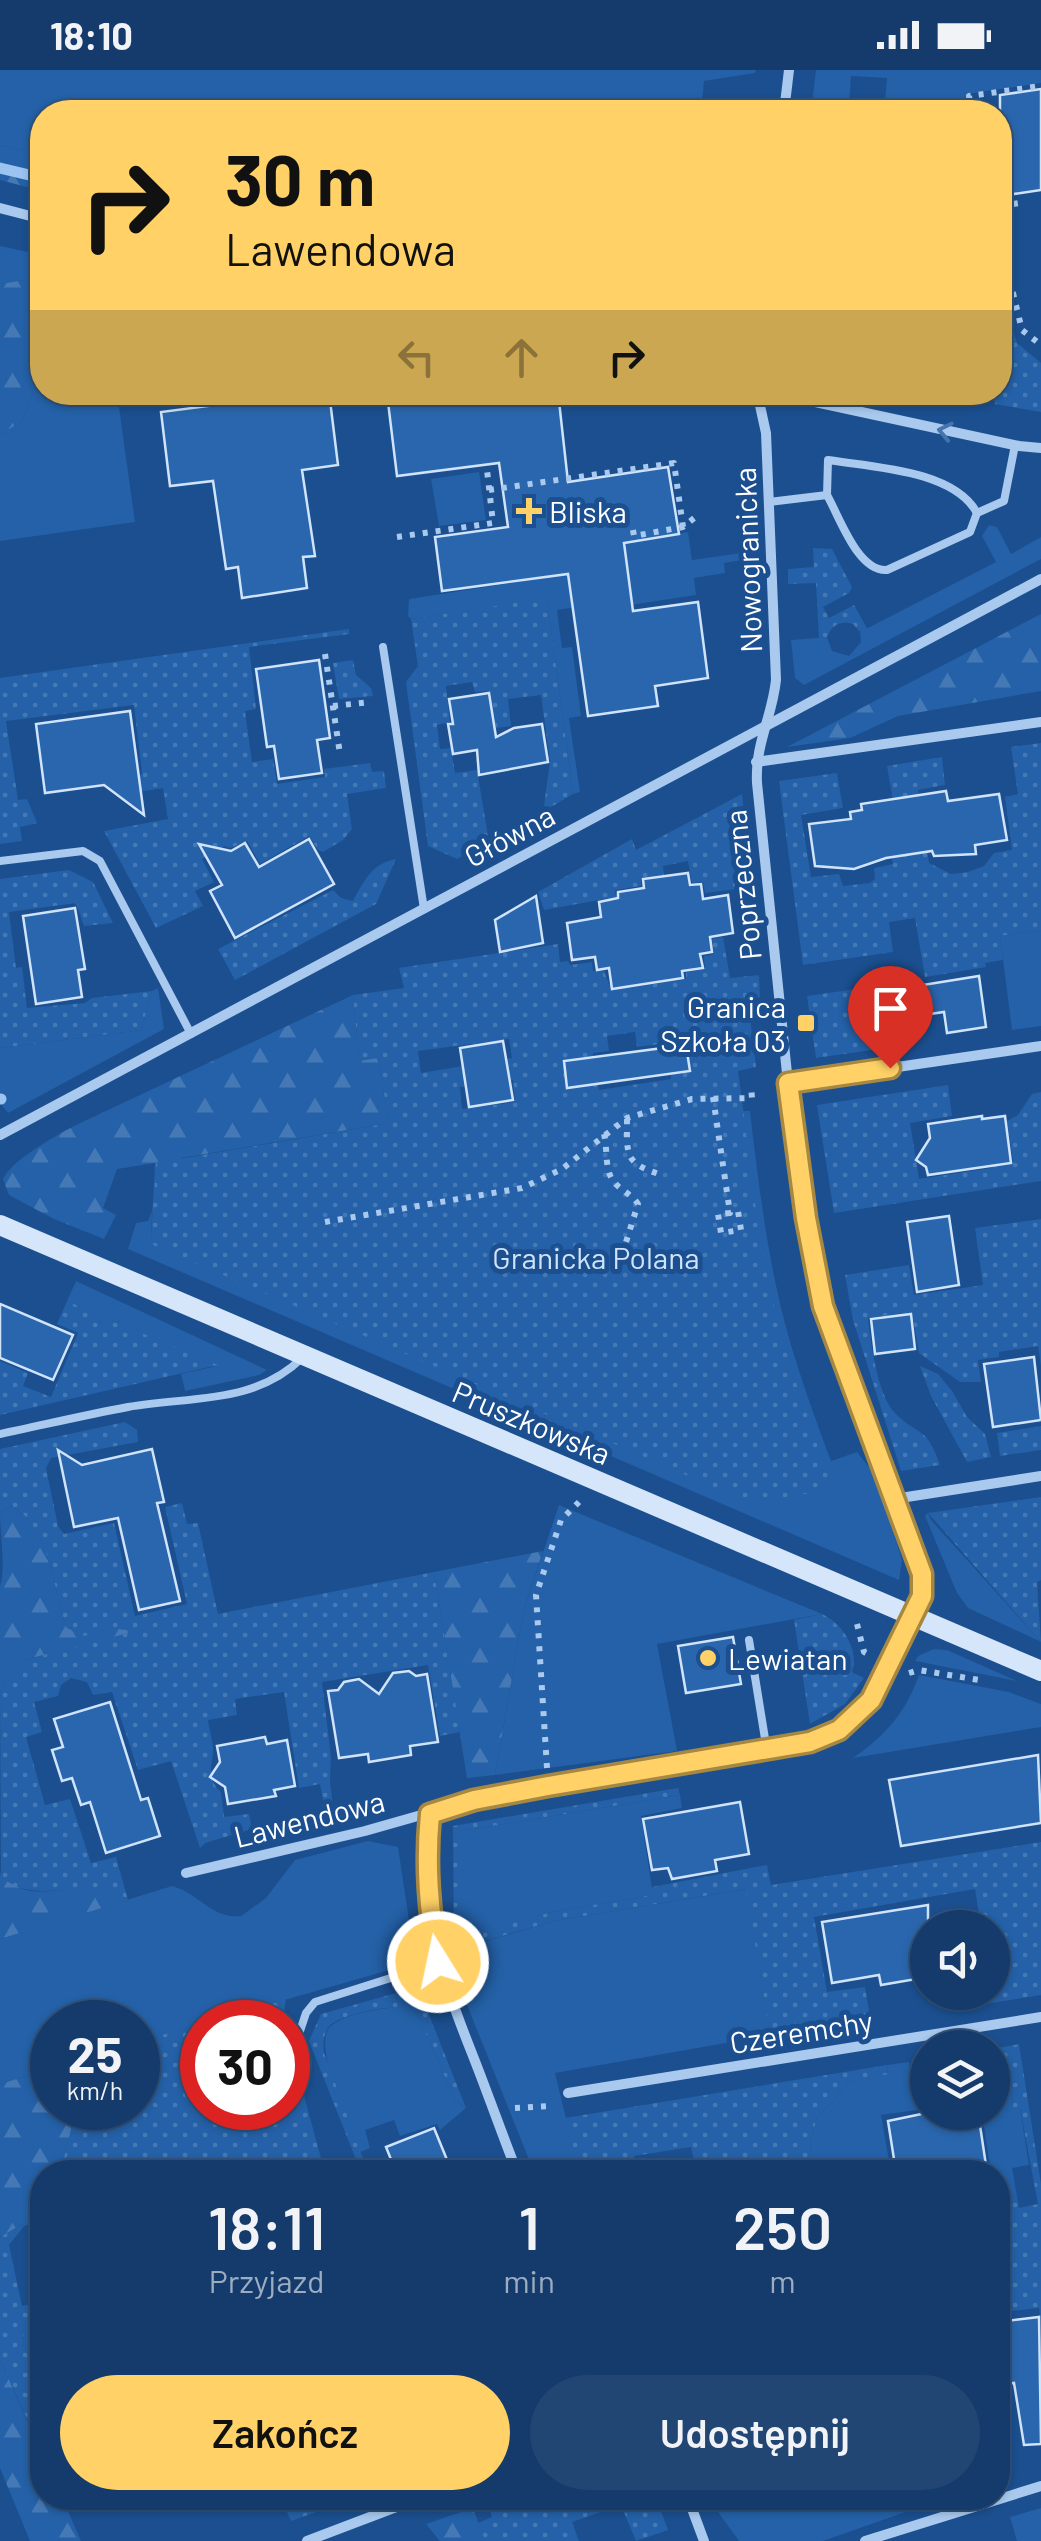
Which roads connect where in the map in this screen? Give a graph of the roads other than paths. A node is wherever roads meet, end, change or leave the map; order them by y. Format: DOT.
graph roads {
  1 [pos="789,70"];
  2 [pos="785,100"];
  3 [pos="0,208"];
  4 [pos="30,216"];
  5 [pos="760,405"];
  6 [pos="829,405"];
  7 [pos="1015,445"];
  8 [pos="1041,448"];
  9 [pos="826,495"];
  10 [pos="769,502"];
  11 [pos="977,513"];
  12 [pos="1041,579"];
  13 [pos="383,647"];
  14 [pos="1041,722"];
  15 [pos="765,726"];
  16 [pos="756,762"];
  17 [pos="0,861"];
  18 [pos="424,909"];
  19 [pos="191,1034"];
  20 [pos="1041,1046"];
  21 [pos="788,1083"];
  22 [pos="0,1136"];
  23 [pos="0,1225"];
  24 [pos="303,1357"];
  25 [pos="0,1434"];
  26 [pos="1041,1476"];
  27 [pos="894,1499"];
  28 [pos="912,1617"];
  29 [pos="749,1640"];
  30 [pos="1041,1671"];
  31 [pos="767,1751"];
  32 [pos="430,1814"];
  33 [pos="186,1873"];
  34 [pos="438,1962"];
  35 [pos="310,2008"];
  36 [pos="1041,2017"];
  37 [pos="568,2093"];
  38 [pos="512,2160"];
  39 [pos="1041,2486"];
  40 [pos="1010,2496"];
  41 [pos="388,2510"];
  42 [pos="692,2510"];
  43 [pos="964,2510"];
  44 [pos="307,2541"];
  45 [pos="704,2541"];
  46 [pos="865,2541"];
  1 -- 2 [label="street"];
  3 -- 4 [label="street"];
  5 -- 10 [label="street, Nowogranicka"];
  7 -- 6 [label="street, one-way"];
  7 -- 8 [label="street"];
  7 -- 11 [label="lane"];
  9 -- 10 [label="lane"];
  9 -- 11 [label="lane"];
  9 -- 11 [label="lane"];
  10 -- 15 [label="street, Nowogranicka"];
  12 -- 15 [label="street, Główna"];
  13 -- 18 [label="lane"];
  14 -- 16 [label="street"];
  15 -- 16 [label="street, Poprzeczna"];
  15 -- 18 [label="street, Główna"];
  16 -- 21 [label="street, Poprzeczna"];
  17 -- 19 [label="lane"];
  18 -- 19 [label="street, Główna"];
  19 -- 22 [label="street, Główna"];
  20 -- 21 [label="street"];
  21 -- 27 [label="street, Poprzeczna"];
  23 -- 24 [label="street, Pruszkowska"];
  24 -- 25 [label="lane"];
  24 -- 28 [label="street, Pruszkowska"];
  26 -- 27 [label="street"];
  27 -- 28 [label="street, Poprzeczna"];
  28 -- 30 [label="street, Pruszkowska"];
  28 -- 31 [label="street, Lawendowa"];
  29 -- 31 [label="lane"];
  31 -- 32 [label="street, Lawendowa"];
  32 -- 33 [label="street, Lawendowa"];
  32 -- 34 [label="street"];
  34 -- 35 [label="lane"];
  34 -- 38 [label="street"];
  36 -- 37 [label="street, Czeremchy"];
  39 -- 40 [label="street"];
  41 -- 44 [label="street"];
  42 -- 45 [label="street"];
  43 -- 46 [label="street"];
}
